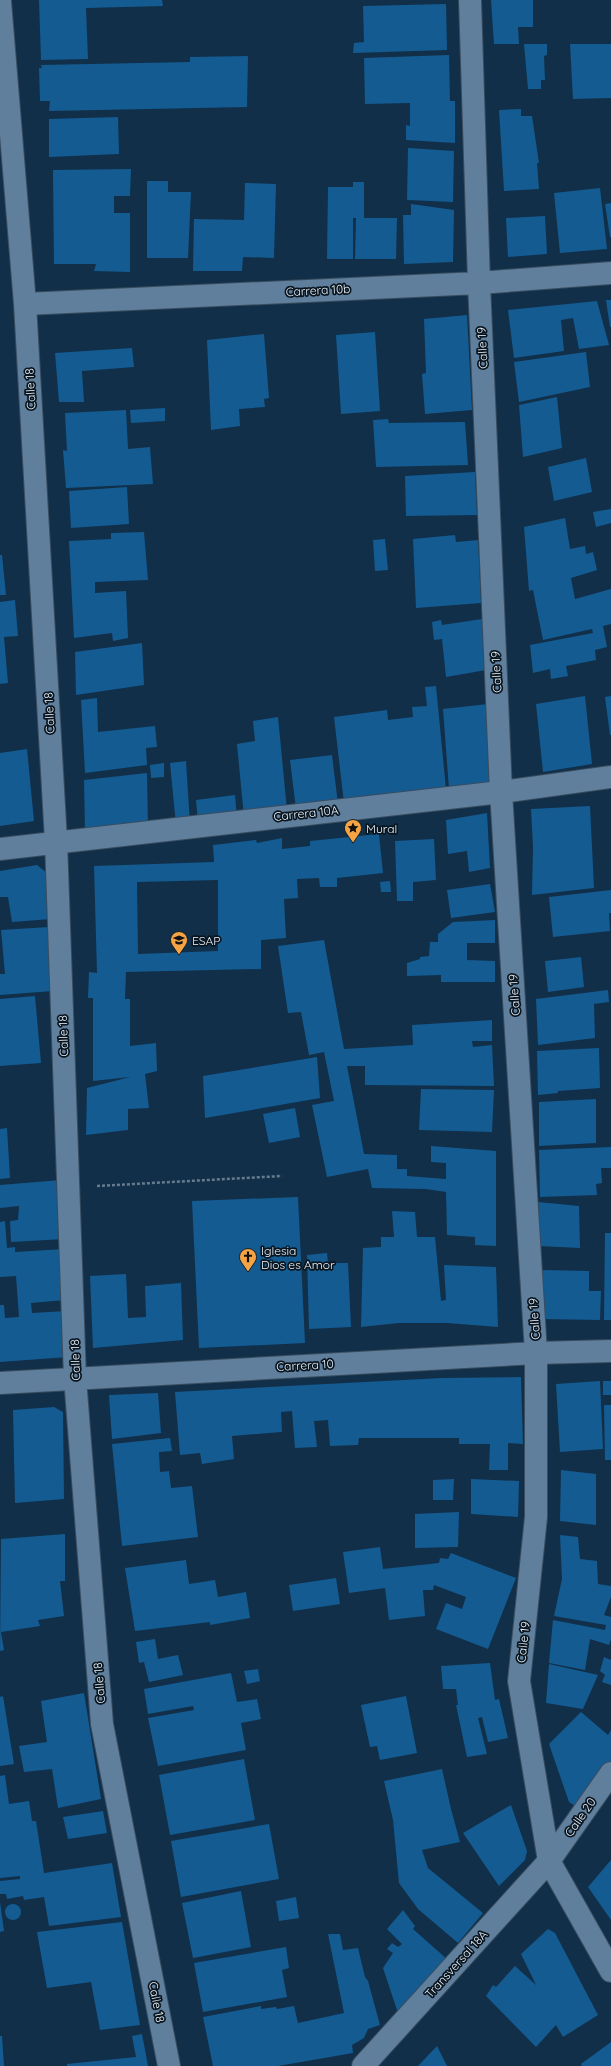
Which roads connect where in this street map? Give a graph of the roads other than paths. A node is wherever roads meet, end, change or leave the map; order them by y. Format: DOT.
graph roads {
  1 [pos="470,0"];
  2 [pos="0,1"];
  3 [pos="611,273"];
  4 [pos="479,282"];
  5 [pos="25,304"];
  6 [pos="611,777"];
  7 [pos="501,792"];
  8 [pos="56,841"];
  9 [pos="0,849"];
  10 [pos="611,1351"];
  11 [pos="536,1353"];
  12 [pos="75,1378"];
  13 [pos="0,1383"];
  14 [pos="611,1773"];
  15 [pos="549,1861"];
  16 [pos="611,1971"];
  17 [pos="169,2066"];
  18 [pos="363,2066"];
  1 -- 4 [label="street, Calle 19"];
  2 -- 5 [label="street, Calle 18"];
  3 -- 4 [label="street, Carrera 10b"];
  4 -- 5 [label="street, Carrera 10b"];
  4 -- 7 [label="street, Calle 19"];
  5 -- 8 [label="street, Calle 18"];
  6 -- 7 [label="street, Carrera 10A"];
  7 -- 8 [label="street, Carrera 10A"];
  7 -- 11 [label="street, Calle 19"];
  8 -- 9 [label="street, Carrera 10A"];
  8 -- 12 [label="street, Calle 18"];
  10 -- 11 [label="street, Carrera 10"];
  11 -- 12 [label="street, Carrera 10"];
  11 -- 15 [label="street, Calle 19"];
  12 -- 13 [label="street, Carrera 10"];
  12 -- 17 [label="street, Calle 18"];
  14 -- 15 [label="street, Calle 20"];
  15 -- 16 [label="street, Calle 19"];
  15 -- 18 [label="street, Transversal 18A"];
}
